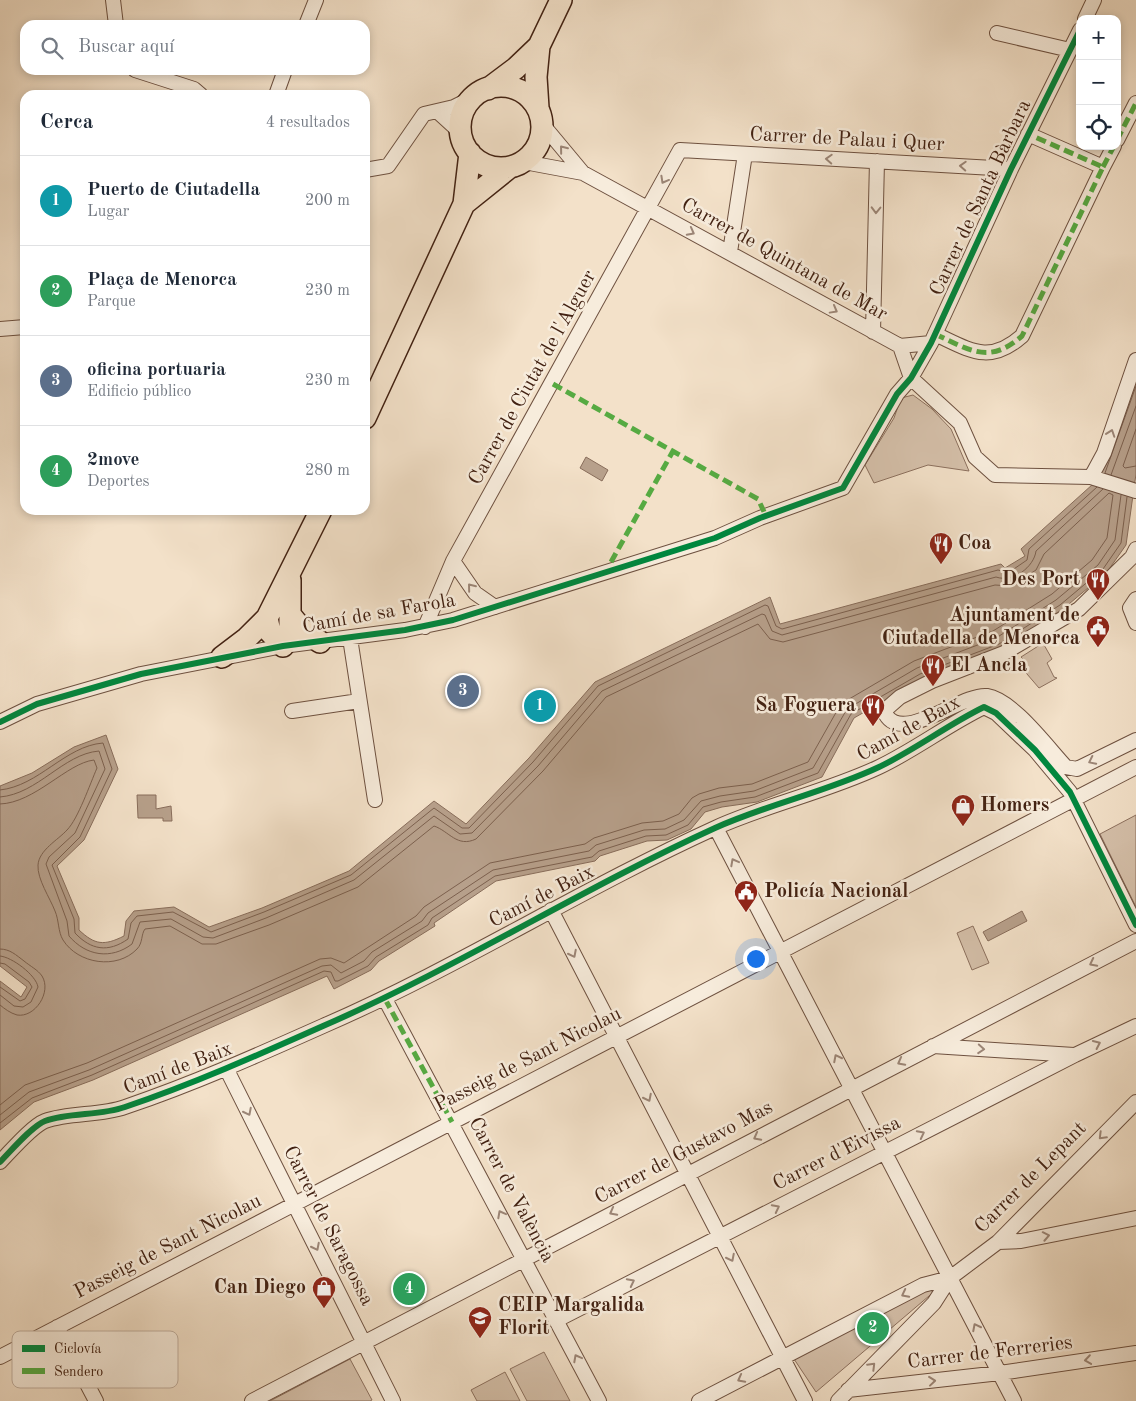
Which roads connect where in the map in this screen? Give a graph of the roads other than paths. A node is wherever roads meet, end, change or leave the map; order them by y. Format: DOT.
graph roads {
  1 [pos="113,0"];
  2 [pos="316,0"];
  3 [pos="561,0"];
  4 [pos="1094,0"];
  5 [pos="1087,15"];
  6 [pos="115,20"];
  7 [pos="308,20"];
  8 [pos="997,33"];
  9 [pos="1076,38"];
  10 [pos="539,46"];
  11 [pos="1070,50"];
  12 [pos="151,75"];
  13 [pos="283,75"];
  14 [pos="195,90"];
  15 [pos="278,90"];
  16 [pos="480,93"];
  17 [pos="1136,103"];
  18 [pos="438,110"];
  19 [pos="540,116"];
  20 [pos="460,132"];
  21 [pos="1121,132"];
  22 [pos="1028,134"];
  23 [pos="680,150"];
  24 [pos="1112,150"];
  25 [pos="470,153"];
  26 [pos="745,154"];
  27 [pos="877,161"];
  28 [pos="517,165"];
  29 [pos="1103,167"];
  30 [pos="370,169"];
  31 [pos="1011,169"];
  32 [pos="583,173"];
  33 [pos="464,204"];
  34 [pos="648,209"];
  35 [pos="730,252"];
  36 [pos="20,327"];
  37 [pos="0,329"];
  38 [pos="873,332"];
  39 [pos="933,338"];
  40 [pos="900,346"];
  41 [pos="1136,360"];
  42 [pos="911,378"];
  43 [pos="370,407"];
  44 [pos="1094,478"];
  45 [pos="843,488"];
  46 [pos="1134,490"];
  47 [pos="320,515"];
  48 [pos="1136,549"];
  49 [pos="453,561"];
  50 [pos="290,575"];
  51 [pos="1136,599"];
  52 [pos="495,607"];
  53 [pos="292,617"];
  54 [pos="267,618"];
  55 [pos="1136,623"];
  56 [pos="426,627"];
  57 [pos="350,638"];
  58 [pos="320,642"];
  59 [pos="283,646"];
  60 [pos="222,657"];
  61 [pos="360,701"];
  62 [pos="292,711"];
  63 [pos="0,722"];
  64 [pos="1136,740"];
  65 [pos="1136,767"];
  66 [pos="1073,798"];
  67 [pos="375,800"];
  68 [pos="716,828"];
  69 [pos="551,910"];
  70 [pos="1136,924"];
  71 [pos="1136,941"];
  72 [pos="781,951"];
  73 [pos="385,999"];
  74 [pos="1136,1026"];
  75 [pos="616,1037"];
  76 [pos="932,1046"];
  77 [pos="1075,1055"];
  78 [pos="226,1068"];
  79 [pos="852,1088"];
  80 [pos="1136,1102"];
  81 [pos="452,1122"];
  82 [pos="886,1153"];
  83 [pos="0,1162"];
  84 [pos="687,1174"];
  85 [pos="294,1204"];
  86 [pos="1136,1218"];
  87 [pos="720,1236"];
  88 [pos="998,1242"];
  89 [pos="524,1259"];
  90 [pos="950,1278"];
  91 [pos="557,1320"];
  92 [pos="57,1327"];
  93 [pos="49,1331"];
  94 [pos="59,1331"];
  95 [pos="364,1343"];
  96 [pos="12,1351"];
  97 [pos="1136,1353"];
  98 [pos="0,1357"];
  99 [pos="782,1357"];
  100 [pos="1000,1373"];
  101 [pos="89,1388"];
  102 [pos="848,1390"];
  103 [pos="96,1401"];
  104 [pos="252,1401"];
  105 [pos="393,1401"];
  106 [pos="599,1401"];
  107 [pos="700,1401"];
  108 [pos="805,1401"];
  109 [pos="838,1401"];
  110 [pos="1014,1401"];
  1 -- 6 [label="street"];
  2 -- 7 [label="street"];
  3 -- 10 [label="main road"];
  4 -- 5 [label="street"];
  8 -- 11 [label="street"];
  9 -- 11 [label="street, Carrer de Santa Bàrbara"];
  10 -- 16 [label="main road"];
  10 -- 19 [label="main road"];
  11 -- 22 [label="street, Carrer de Santa Bàrbara"];
  12 -- 14 [label="street"];
  13 -- 15 [label="street"];
  16 -- 18 [label="street"];
  16 -- 19 [label="main road"];
  16 -- 20 [label="main road"];
  17 -- 21 [label="street"];
  18 -- 20 [label="street"];
  18 -- 30 [label="street"];
  19 -- 28 [label="main road"];
  32 -- 19 [label="street, one-way"];
  20 -- 25 [label="main road"];
  22 -- 29 [label="street"];
  22 -- 31 [label="street, Carrer de Santa Bàrbara"];
  23 -- 26 [label="street, Carrer de Palau i Quer"];
  23 -- 34 [label="street, Carrer de Ciutat de l'Alguer, one-way"];
  24 -- 29 [label="street"];
  25 -- 28 [label="main road"];
  25 -- 33 [label="main road"];
  27 -- 26 [label="street, Carrer de Palau i Quer, one-way"];
  26 -- 35 [label="street"];
  31 -- 27 [label="street, Carrer de Palau i Quer, one-way"];
  27 -- 38 [label="street, one-way"];
  28 -- 32 [label="street"];
  28 -- 33 [label="main road"];
  29 -- 39 [label="street"];
  31 -- 39 [label="street, Carrer de Santa Bàrbara"];
  32 -- 34 [label="street, Carrer de Quintana de Mar"];
  33 -- 43 [label="main road"];
  34 -- 35 [label="street, Carrer de Quintana de Mar, one-way"];
  34 -- 49 [label="street, Carrer de Ciutat de l'Alguer"];
  35 -- 38 [label="street, Carrer de Quintana de Mar, one-way"];
  36 -- 37 [label="street"];
  38 -- 40 [label="street, Carrer de Quintana de Mar"];
  39 -- 40 [label="street"];
  39 -- 42 [label="street, Carrer de Santa Bàrbara"];
  40 -- 42 [label="street"];
  44 -- 41 [label="street, one-way"];
  42 -- 44 [label="street"];
  42 -- 45 [label="street, Carrer de Santa Bàrbara"];
  44 -- 46 [label="street"];
  45 -- 52 [label="street, Camí de sa Farola"];
  47 -- 50 [label="main road"];
  64 -- 48 [label="street, one-way"];
  52 -- 49 [label="street, Camí de sa Farola, one-way"];
  49 -- 56 [label="street, Carrer de Ciutat de l'Alguer"];
  50 -- 53 [label="main road"];
  50 -- 54 [label="main road"];
  51 -- 55 [label="street"];
  52 -- 56 [label="street, Camí de sa Farola"];
  53 -- 58 [label="main road"];
  53 -- 59 [label="main road"];
  54 -- 59 [label="main road"];
  54 -- 60 [label="main road"];
  56 -- 57 [label="street, Camí de sa Farola"];
  57 -- 58 [label="street, Camí de sa Farola"];
  57 -- 61 [label="street"];
  58 -- 59 [label="street, Camí de sa Farola"];
  59 -- 60 [label="street, Camí de sa Farola"];
  60 -- 63 [label="street, Camí de sa Farola"];
  61 -- 62 [label="street"];
  61 -- 67 [label="street"];
  65 -- 66 [label="street, Passeig de Sant Nicolau"];
  66 -- 68 [label="street, Camí de Baix"];
  66 -- 70 [label="street"];
  66 -- 72 [label="street, Passeig de Sant Nicolau"];
  68 -- 69 [label="street, Camí de Baix"];
  72 -- 68 [label="street, one-way"];
  69 -- 73 [label="street, Camí de Baix"];
  69 -- 75 [label="street, one-way"];
  71 -- 76 [label="street, Carrer de Gustavo Mas, one-way"];
  72 -- 75 [label="street, Passeig de Sant Nicolau"];
  79 -- 72 [label="street, one-way"];
  73 -- 78 [label="street, Camí de Baix"];
  73 -- 81 [label="street, Carrer de València"];
  77 -- 74 [label="street, Carrer d'Eivissa, one-way"];
  75 -- 81 [label="street, Passeig de Sant Nicolau"];
  75 -- 84 [label="street, one-way"];
  76 -- 77 [label="street, one-way"];
  76 -- 79 [label="street, Carrer de Gustavo Mas, one-way"];
  82 -- 77 [label="street, Carrer d'Eivissa, one-way"];
  78 -- 83 [label="street, Camí de Baix"];
  78 -- 85 [label="street, Carrer de Saragossa, one-way"];
  79 -- 82 [label="street"];
  79 -- 84 [label="street, Carrer de Gustavo Mas, one-way"];
  80 -- 88 [label="street, Carrer de Lepant, one-way"];
  81 -- 85 [label="street, Passeig de Sant Nicolau"];
  89 -- 81 [label="street, Carrer de València, one-way"];
  87 -- 82 [label="street, Carrer d'Eivissa, one-way"];
  82 -- 90 [label="street"];
  84 -- 87 [label="street"];
  84 -- 89 [label="street, Carrer de Gustavo Mas, one-way"];
  85 -- 92 [label="street, Passeig de Sant Nicolau"];
  85 -- 95 [label="street, Carrer de Saragossa, one-way"];
  88 -- 86 [label="street, one-way"];
  91 -- 87 [label="street, Carrer d'Eivissa, one-way"];
  87 -- 99 [label="street, one-way"];
  88 -- 90 [label="street, Carrer de Lepant"];
  89 -- 91 [label="street, Carrer de València"];
  89 -- 95 [label="street, Carrer de Gustavo Mas"];
  90 -- 99 [label="street, one-way"];
  100 -- 90 [label="street, one-way"];
  102 -- 90 [label="street, one-way"];
  106 -- 91 [label="street, Carrer de València, one-way"];
  92 -- 93 [label="street, Passeig de Sant Nicolau"];
  92 -- 94 [label="street"];
  95 -- 104 [label="street, Carrer de Gustavo Mas"];
  95 -- 105 [label="street, Carrer de Saragossa"];
  96 -- 98 [label="street, Passeig de Sant Nicolau"];
  97 -- 100 [label="street, Carrer de Ferreries, one-way"];
  99 -- 107 [label="street, one-way"];
  99 -- 108 [label="street"];
  102 -- 100 [label="street, Carrer de Ferreries, one-way"];
  100 -- 110 [label="street"];
  101 -- 103 [label="street"];
  102 -- 109 [label="street"];
}
